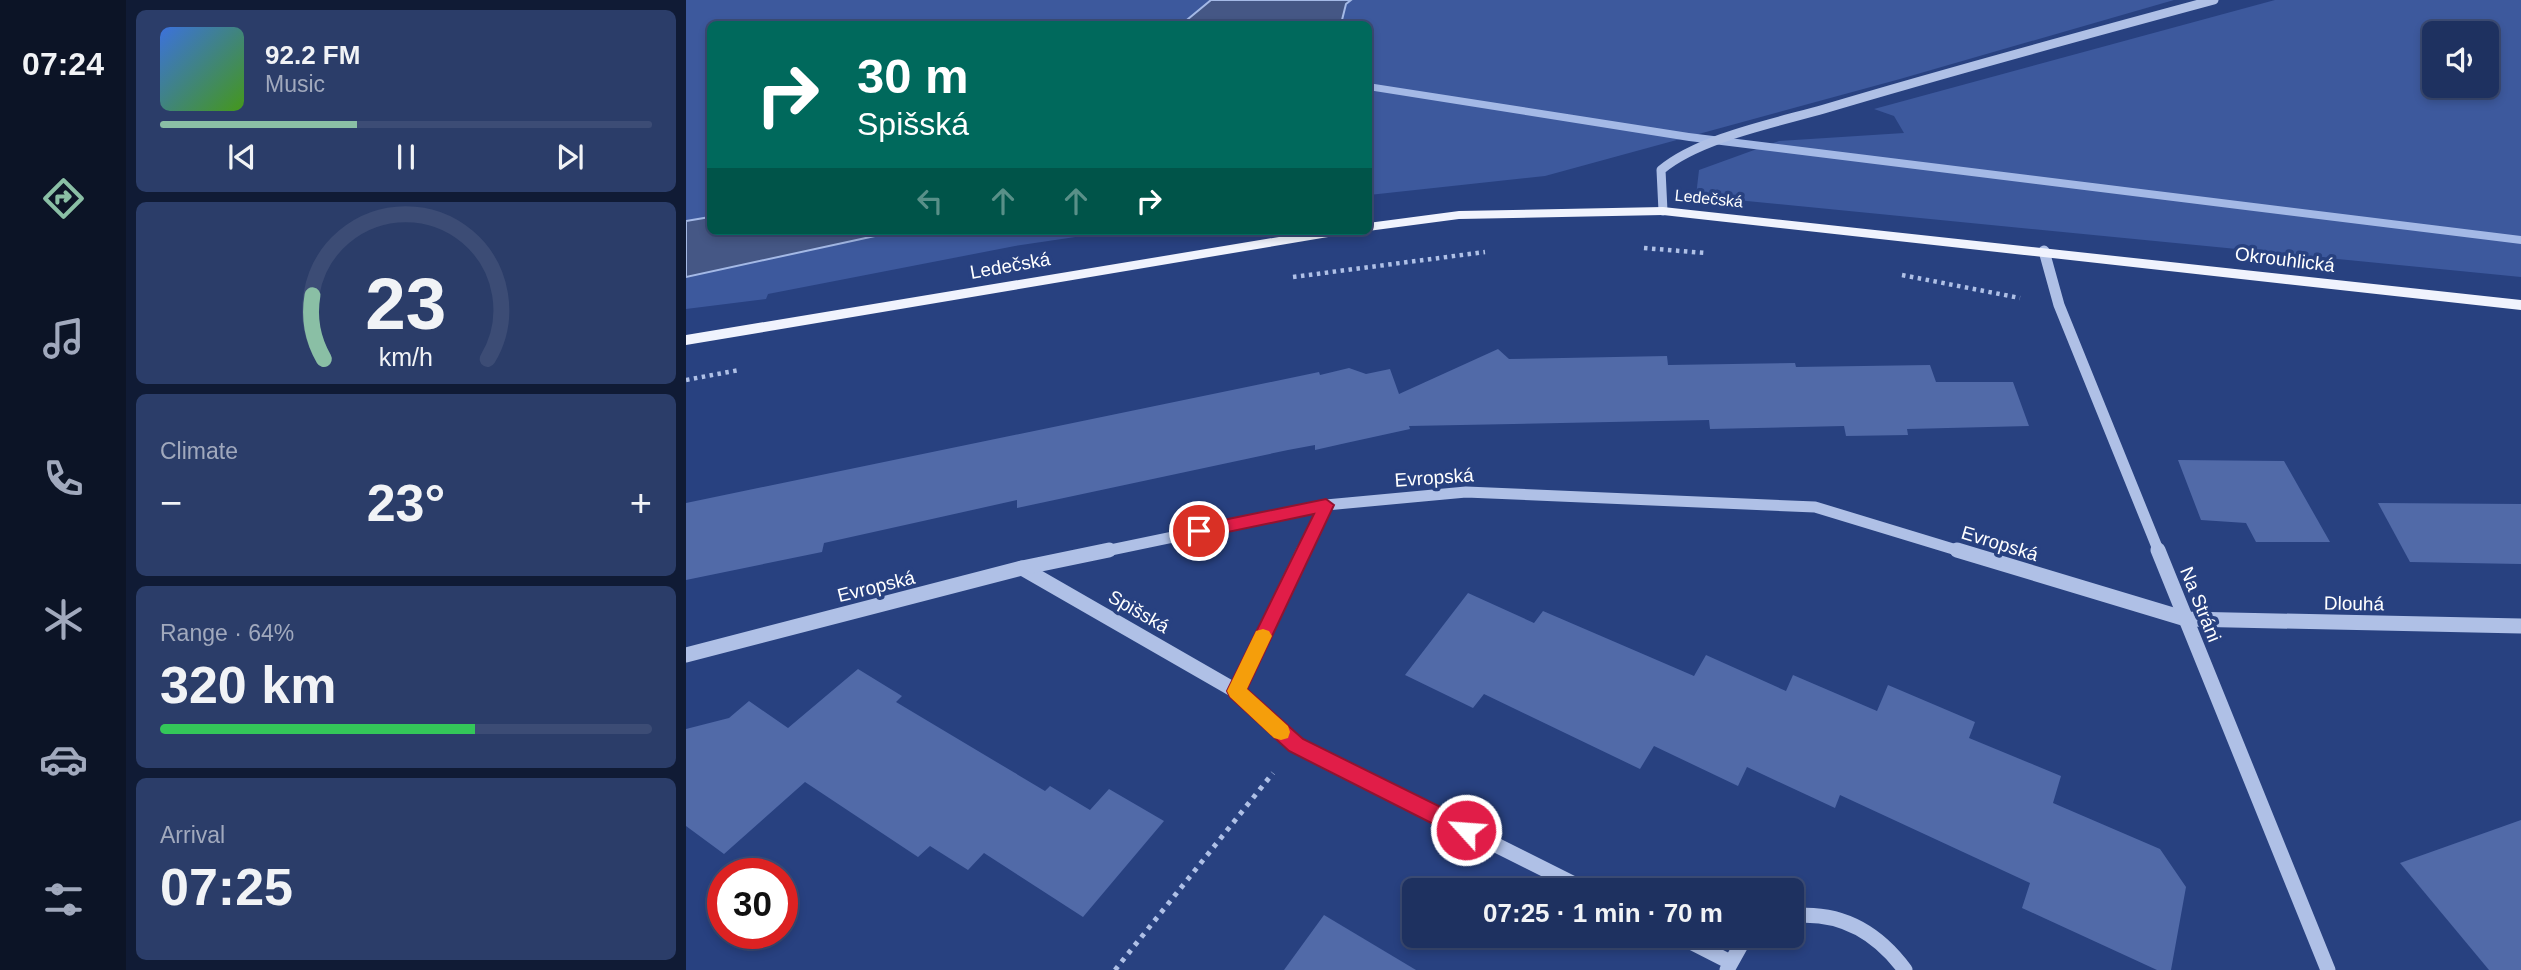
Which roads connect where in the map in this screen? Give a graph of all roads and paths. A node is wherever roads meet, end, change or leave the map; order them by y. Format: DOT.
graph roads {
  1 [pos="2214,0"];
  2 [pos="1663,211"];
  3 [pos="1372,226"];
  4 [pos="1316,235"];
  5 [pos="1643,248"];
  6 [pos="1488,251"];
  7 [pos="2044,251"];
  8 [pos="1707,253"];
  9 [pos="1891,273"];
  10 [pos="1291,277"];
  11 [pos="2059,305"];
  12 [pos="2521,305"];
  13 [pos="686,340"];
  14 [pos="748,368"];
  15 [pos="686,380"];
  16 [pos="1326,505"];
  17 [pos="1022,568"];
  18 [pos="2186,619"];
  19 [pos="2521,626"];
  20 [pos="686,655"];
  21 [pos="1236,691"];
  22 [pos="1296,745"];
  23 [pos="1562,878"];
  24 [pos="1804,916"];
  25 [pos="1699,948"];
  26 [pos="1741,948"];
  27 [pos="1728,966"];
  28 [pos="1115,970"];
  29 [pos="1905,970"];
  30 [pos="2328,970"];
  1 -- 2 [label="street"];
  2 -- 3 [label="main road, Ledečská"];
  2 -- 7 [label="main road, Ledečská"];
  4 -- 13 [label="main road, Ledečská"];
  5 -- 8 [label="path"];
  6 -- 10 [label="path"];
  7 -- 11 [label="street, Na Stráni"];
  7 -- 12 [label="main road, Okrouhlická"];
  9 -- 11 [label="path"];
  11 -- 18 [label="street, Na Stráni"];
  14 -- 15 [label="path"];
  16 -- 17 [label="street, Evropská"];
  16 -- 18 [label="street, Evropská"];
  16 -- 21 [label="street"];
  17 -- 20 [label="street, Evropská"];
  17 -- 21 [label="street, Spišská"];
  18 -- 19 [label="street, Dlouhá"];
  18 -- 30 [label="street, Na Stráni"];
  21 -- 22 [label="street, Spišská"];
  22 -- 23 [label="street, Spišská"];
  22 -- 28 [label="path"];
  24 -- 29 [label="street"];
  25 -- 27 [label="street"];
  26 -- 27 [label="street"];
}
